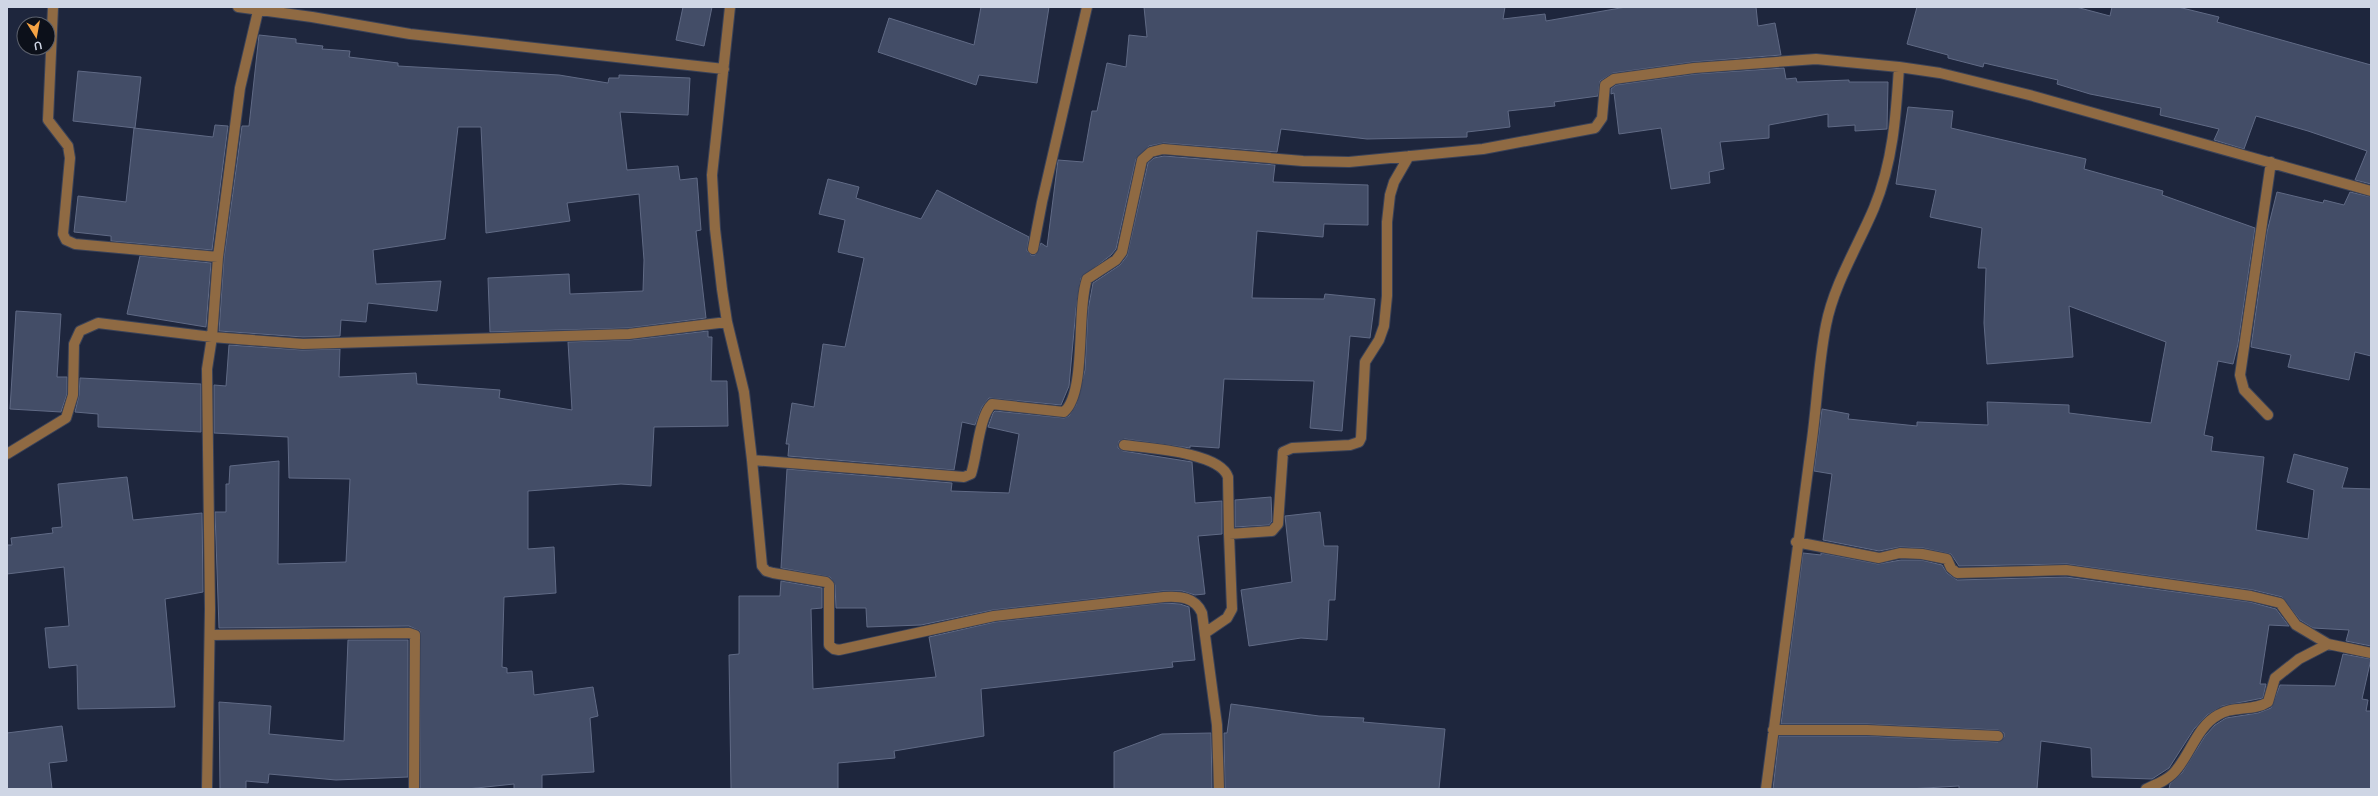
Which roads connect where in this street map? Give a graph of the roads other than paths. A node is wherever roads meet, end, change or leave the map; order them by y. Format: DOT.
graph roads {
  1 [pos="53,7"];
  2 [pos="238,7"];
  3 [pos="730,7"];
  4 [pos="1087,7"];
  5 [pos="259,8"];
  6 [pos="1899,67"];
  7 [pos="724,68"];
  8 [pos="1409,156"];
  9 [pos="2270,162"];
  10 [pos="2371,191"];
  11 [pos="1033,249"];
  12 [pos="218,257"];
  13 [pos="727,322"];
  14 [pos="212,337"];
  15 [pos="2268,415"];
  16 [pos="1124,445"];
  17 [pos="7,454"];
  18 [pos="752,460"];
  19 [pos="1229,534"];
  20 [pos="1796,542"];
  21 [pos="1204,633"];
  22 [pos="210,636"];
  23 [pos="2328,644"];
  24 [pos="2371,654"];
  25 [pos="1773,730"];
  26 [pos="1998,736"];
  27 [pos="207,789"];
  28 [pos="414,789"];
  29 [pos="1219,789"];
  30 [pos="1766,789"];
  31 [pos="2146,789"];
  1 -- 12 [label="street"];
  2 -- 5 [label="street"];
  3 -- 7 [label="street"];
  4 -- 11 [label="street"];
  5 -- 7 [label="street"];
  5 -- 12 [label="street"];
  6 -- 8 [label="street"];
  6 -- 9 [label="street"];
  6 -- 20 [label="street"];
  7 -- 13 [label="street"];
  8 -- 18 [label="street"];
  8 -- 19 [label="street"];
  9 -- 10 [label="street"];
  9 -- 15 [label="street"];
  12 -- 14 [label="street"];
  13 -- 14 [label="street"];
  13 -- 18 [label="street"];
  14 -- 17 [label="street"];
  14 -- 22 [label="street"];
  16 -- 19 [label="street"];
  18 -- 21 [label="street"];
  19 -- 21 [label="street"];
  20 -- 23 [label="street"];
  20 -- 25 [label="street"];
  21 -- 29 [label="street"];
  22 -- 27 [label="street"];
  22 -- 28 [label="street"];
  23 -- 24 [label="street"];
  23 -- 31 [label="street"];
  25 -- 26 [label="street"];
  25 -- 30 [label="street"];
}
